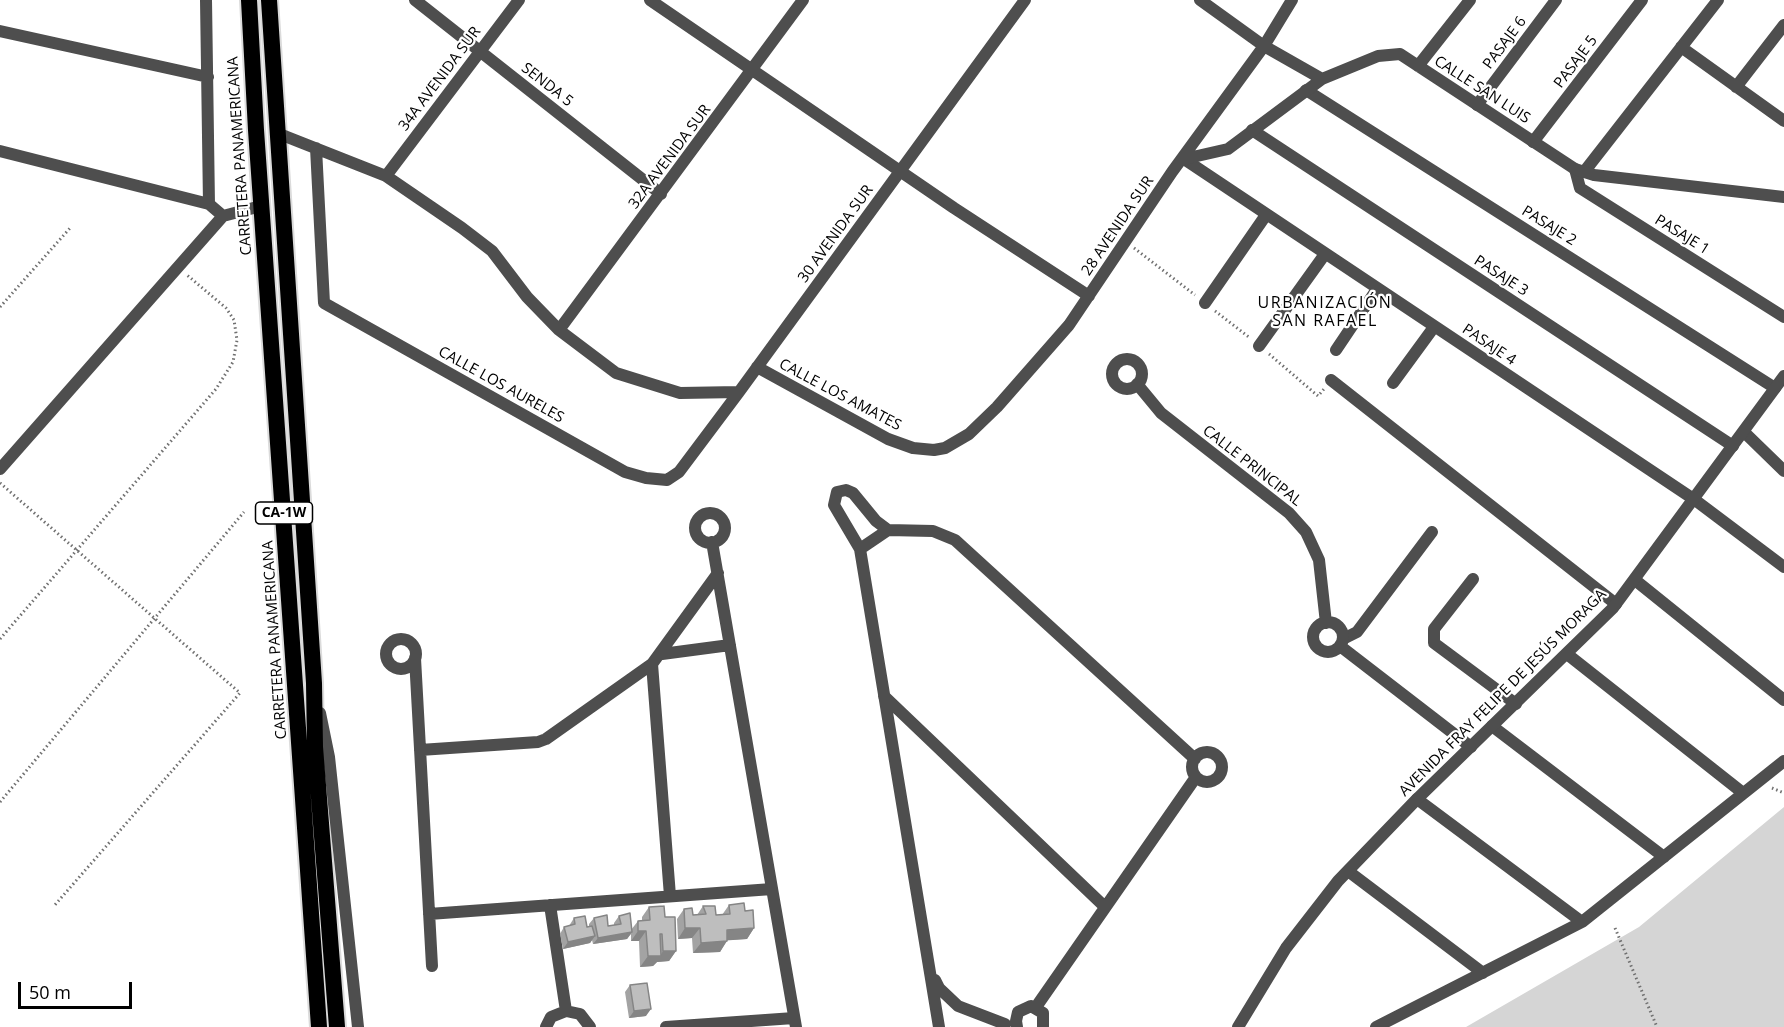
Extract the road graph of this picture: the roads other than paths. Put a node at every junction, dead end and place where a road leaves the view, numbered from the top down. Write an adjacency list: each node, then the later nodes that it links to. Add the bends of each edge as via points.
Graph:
1 (206, 0): 22 (street)
2 (249, 0): 40 (highway, CARRETERA PANAMERICANA / CA-1W)
3 (269, 0): 29 (highway, CA-1W)
4 (415, 0): 19 (street, SENDA 5)
5 (519, 0): 19 (street, 34A AVENIDA SUR)
6 (650, 0): 21 (street)
7 (803, 0): 21 (street, 32A AVENIDA SUR)
8 (1025, 0): 34 (street, 30 AVENIDA SUR)
9 (1200, 0): 17 (street)
10 (1292, 0): 17 (street, 28 AVENIDA SUR)
11 (1470, 0): 20 (street)
12 (1556, 0): 26 (street, PASAJE 6)
13 (1642, 0): 30 (street, PASAJE 5)
14 (1718, 0): 18 (street)
15 (1784, 25): 24 (street)
16 (0, 31): 22 (street)
17 (1264, 46): 23 (street); 33 (street, 28 AVENIDA SUR)
18 (1681, 47): 24 (street); 35 (street)
19 (480, 52): 36 (street, 34A AVENIDA SUR); 37 (street, SENDA 5)
20 (1418, 66): 23 (street, CALLE SAN LUIS, via 1400,54 1378,56); 26 (street, CALLE SAN LUIS)
21 (753, 70): 34 (street); 37 (street, 32A AVENIDA SUR)
22 (208, 77): 39 (street)
23 (1322, 79): 25 (street, CALLE SAN LUIS)
24 (1736, 87): 27 (street)
25 (1306, 90): 28 (street, CALLE SAN LUIS); 57 (street, PASAJE 2)
26 (1477, 105): 30 (street, CALLE SAN LUIS)
27 (1784, 121)
28 (1252, 130): 33 (street, CALLE SAN LUIS, via 1228,149); 60 (street, PASAJE 3)
29 (277, 134): 31 (street); 82 (highway, CA-1W)
30 (1533, 142): 35 (street, CALLE SAN LUIS)
31 (316, 148): 36 (street); 64 (street, CALLE LOS AURELES, via 324,303 625,472)
32 (0, 151): 39 (street)
33 (1184, 159): 41 (street, PASAJE 4); 45 (street, 28 AVENIDA SUR, via 1172,171)
34 (900, 171): 45 (street); 52 (street, 30 AVENIDA SUR)
35 (1579, 171): 38 (street, CALLE SAN LUIS); 47 (street, PASAJE 1, via 1580,188)
36 (386, 176): 49 (street, via 492,251 526,297)
37 (661, 194): 49 (street, 32A AVENIDA SUR)
38 (1784, 198)
39 (209, 204): 42 (street)
40 (261, 206): 42 (street); 109 (highway, CARRETERA PANAMERICANA / CA-1W)
41 (1266, 215): 43 (street, PASAJE 4); 46 (street)
42 (223, 216): 62 (street)
43 (1325, 254): 44 (street, PASAJE 4); 50 (street)
44 (1377, 289): 48 (street, PASAJE 4); 51 (street)
45 (1089, 296): 61 (street, 28 AVENIDA SUR, via 1069,325 997,407 969,434)
46 (1205, 303)
47 (1784, 317)
48 (1434, 327): 55 (street); 65 (street, PASAJE 4)
49 (559, 330): 58 (street, via 591,356 630,379 689,395)
50 (1259, 346)
51 (1336, 350)
52 (757, 368): 58 (street, 30 AVENIDA SUR); 61 (street, CALLE LOS AMATES, via 888,439 913,448)
53 (1784, 376): 57 (street, AVENIDA FRAY FELIPE DE JESÚS MORAGA)
54 (1331, 380): 74 (street)
55 (1393, 383)
56 (1137, 384): 75 (street, CALLE PRINCIPAL, via 1161,413 1289,513 1306,532 1319,560)
57 (1775, 388): 59 (street, AVENIDA FRAY FELIPE DE JESÚS MORAGA)
58 (739, 392): 64 (street, 30 AVENIDA SUR, via 679,472)
59 (1744, 432): 60 (street, AVENIDA FRAY FELIPE DE JESÚS MORAGA); 63 (street)
60 (1733, 446): 65 (street, AVENIDA FRAY FELIPE DE JESÚS MORAGA)
61 (945, 448)
62 (0, 470)
63 (1784, 471)
64 (667, 480)
65 (1695, 500): 70 (street, PASAJE 4); 73 (street, AVENIDA FRAY FELIPE DE JESÚS MORAGA)
66 (888, 530): 69 (street); 69 (street, via 853,494 846,490 837,492 834,505); 89 (street, via 933,531 955,540)
67 (1432, 531): 76 (street, via 1357,632)
68 (712, 542): 71 (street)
69 (860, 549): 83 (street)
70 (1784, 567)
71 (718, 573): 77 (street); 78 (street)
72 (1473, 579): 85 (street, via 1434,629 1434,643)
73 (1635, 580): 74 (street, AVENIDA FRAY FELIPE DE JESÚS MORAGA); 84 (street)
74 (1616, 604): 79 (street, AVENIDA FRAY FELIPE DE JESÚS MORAGA)
75 (1326, 623): 76 (street, via 1338,626); 76 (street, via 1314,633 1317,647 1331,652)
76 (1342, 642): 87 (street)
77 (730, 645): 78 (street); 96 (street)
78 (662, 654): 81 (street)
79 (1567, 654): 85 (street, AVENIDA FRAY FELIPE DE JESÚS MORAGA); 92 (street)
80 (416, 658): 88 (street)
81 (652, 664): 88 (street, via 538,742); 97 (street)
82 (314, 683): 110 (highway, CA-1W, via 315,747); 111 (street, via 329,757)
83 (884, 696): 99 (street); 103 (street)
84 (1784, 700)
85 (1516, 704): 86 (street, AVENIDA FRAY FELIPE DE JESÚS MORAGA)
86 (1492, 726): 87 (street, AVENIDA FRAY FELIPE DE JESÚS MORAGA); 94 (street)
87 (1471, 747): 93 (street, AVENIDA FRAY FELIPE DE JESÚS MORAGA)
88 (420, 750): 100 (street)
89 (1195, 759): 91 (street, via 1192,768); 91 (street, via 1208,752 1222,764 1221,773 1214,780)
90 (1784, 760): 92 (street)
91 (1196, 777): 99 (street)
92 (1743, 793): 94 (street)
93 (1417, 799): 95 (street, AVENIDA FRAY FELIPE DE JESÚS MORAGA); 101 (street)
94 (1664, 857): 101 (street)
95 (1348, 871): 104 (street); 118 (street, AVENIDA FRAY FELIPE DE JESÚS MORAGA, via 1298,930)
96 (772, 889): 97 (street); 107 (street)
97 (670, 896): 98 (street)
98 (550, 905): 100 (street); 106 (street)
99 (1105, 907): 105 (street)
100 (429, 914): 102 (street)
101 (1582, 922): 104 (street)
102 (432, 966)
103 (930, 970): 108 (street, via 939,988 958,1006); 115 (street)
104 (1483, 973): 119 (street)
105 (1036, 1007): 108 (street, via 1022,1008); 117 (street, via 1045,1017)
106 (566, 1011): 112 (street, via 551,1017); 113 (street, via 580,1014)
107 (795, 1022): 114 (street)
108 (1013, 1024): 116 (street)
109 (319, 1027)
110 (337, 1027)
111 (358, 1027)
112 (546, 1027)
113 (590, 1027)
114 (666, 1027)
115 (939, 1027)
116 (988, 1027)
117 (1044, 1027)
118 (1238, 1027)
119 (1376, 1027)

